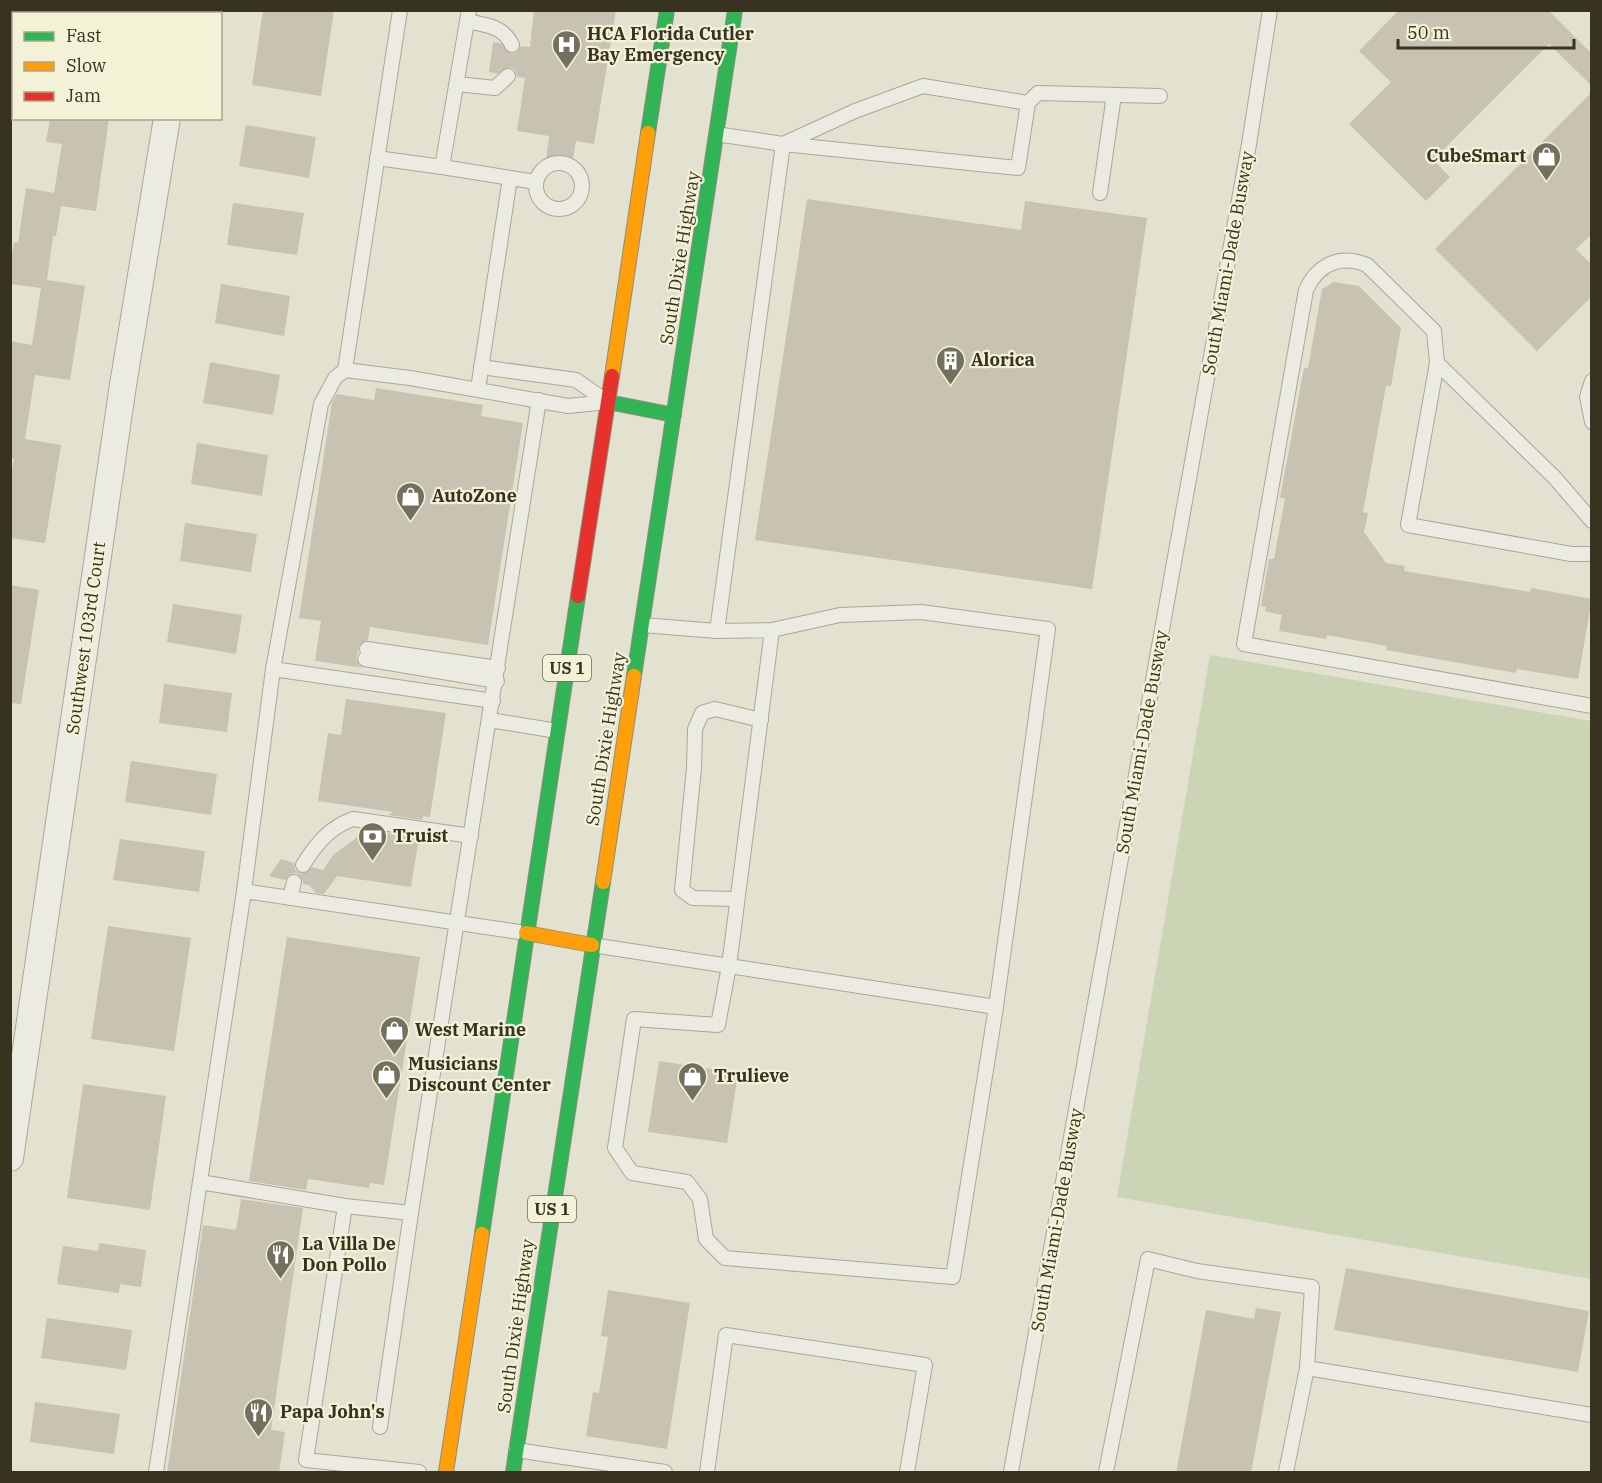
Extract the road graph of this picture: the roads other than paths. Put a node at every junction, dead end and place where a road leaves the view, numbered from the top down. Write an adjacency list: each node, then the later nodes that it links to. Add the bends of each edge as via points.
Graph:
1 (400, 10): 15 (lane)
2 (667, 10): 26 (highway, US 1)
3 (735, 10): 13 (highway, South Dixie Highway / US 1)
4 (1270, 10): 69 (lane, South Miami-Dade Busway)
5 (468, 16): 6 (lane, via 499,28); 8 (lane)
6 (512, 45)
7 (508, 75): 8 (lane, via 495,88)
8 (457, 84): 16 (lane)
9 (1114, 95): 10 (lane); 11 (lane, via 1038,93); 19 (lane)
10 (1160, 96)
11 (1028, 103): 14 (lane, via 923,86); 14 (lane, via 1018,168)
12 (167, 120): 53 (street, Southwest 103rd Court)
13 (716, 134): 14 (lane); 27 (highway, South Dixie Highway / US 1)
14 (783, 144): 33 (lane)
15 (377, 158): 16 (lane); 22 (lane)
16 (442, 167): 17 (lane)
17 (510, 178): 18 (lane); 21 (lane)
18 (536, 182)
19 (1100, 193)
20 (1437, 363): 29 (lane, via 1555,478); 30 (lane, via 1408,525 1571,554); 38 (lane, via 1434,331 1367,265 1338,260 1312,277 1305,290 1244,644)
21 (481, 367): 24 (lane); 26 (lane, via 576,380)
22 (345, 369): 24 (lane); 35 (lane, via 335,378 321,404)
23 (1592, 381): 28 (lane, via 1587,397)
24 (478, 389): 25 (lane)
25 (539, 400): 26 (lane, via 567,406); 36 (lane)
26 (608, 402): 27 (highway); 41 (highway, US 1)
27 (674, 415): 31 (highway, South Dixie Highway / US 1)
28 (1592, 422)
29 (1592, 521)
30 (1592, 554)
31 (641, 625): 33 (lane); 50 (highway, South Dixie Highway / US 1)
32 (772, 630): 33 (lane); 40 (lane); 52 (lane, via 840,615 921,612 1048,629)
33 (717, 631)
34 (366, 654): 36 (lane)
35 (273, 669): 37 (lane); 45 (lane)
36 (497, 674): 37 (lane)
37 (493, 701): 39 (lane)
38 (1592, 706)
39 (490, 720): 41 (lane); 42 (lane)
40 (761, 720): 47 (lane); 47 (lane, via 715,709 702,713 695,729 682,890 693,898)
41 (557, 731): 49 (highway, US 1)
42 (471, 836): 43 (lane, via 354,819 337,825); 48 (lane)
43 (303, 865)
44 (294, 882): 46 (lane)
45 (244, 891): 46 (lane); 54 (lane)
46 (290, 898): 48 (lane)
47 (737, 900): 51 (lane)
48 (457, 923): 49 (lane); 56 (lane)
49 (526, 933): 50 (highway); 65 (highway, US 1)
50 (592, 945): 51 (lane); 60 (highway, South Dixie Highway / US 1)
51 (729, 966): 52 (lane); 52 (lane, via 718,1025 634,1018 615,1148 632,1173 687,1182 700,1199 706,1239 725,1258 953,1277)
52 (996, 1007)
53 (10, 1158)
54 (200, 1182): 55 (lane); 63 (lane)
55 (345, 1206): 56 (lane); 61 (lane)
56 (411, 1213): 59 (lane)
57 (1307, 1368): 58 (lane); 70 (lane, via 1312,1287 1197,1271 1148,1259); 71 (lane)
58 (1592, 1416)
59 (380, 1427)
60 (516, 1450): 62 (lane); 66 (highway, South Dixie Highway / US 1)
61 (304, 1466): 64 (lane)
62 (664, 1472)
63 (156, 1473)
64 (419, 1473)
65 (446, 1473)
66 (513, 1473)
67 (707, 1473): 68 (lane, via 726,1335 925,1365)
68 (907, 1473)
69 (1011, 1473)
70 (1106, 1473)
71 (1286, 1473)

